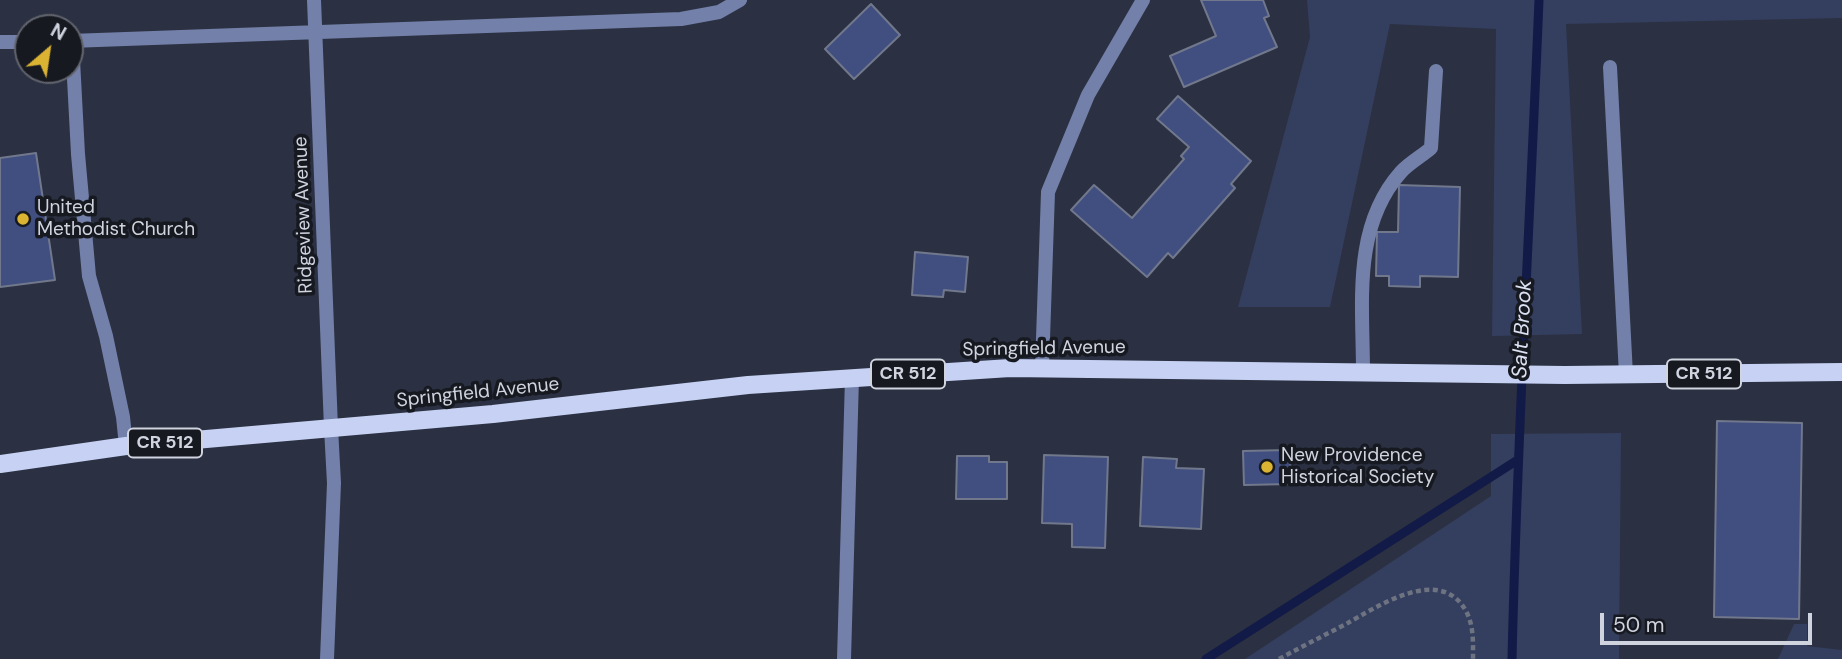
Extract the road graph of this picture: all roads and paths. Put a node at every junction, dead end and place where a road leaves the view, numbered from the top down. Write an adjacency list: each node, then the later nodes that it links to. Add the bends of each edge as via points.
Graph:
1 (314, 0): 4 (street, Ridgeview Avenue)
2 (740, 0): 4 (street, via 719,12 681,19)
3 (1143, 0): 9 (street, via 1088,95 1048,192)
4 (317, 32): 5 (street); 14 (street, Ridgeview Avenue)
5 (84, 41)
6 (1610, 67): 12 (street)
7 (1436, 71): 10 (street, via 1431,148 1390,187 1364,252)
8 (74, 84): 15 (street, via 89,276 115,376)
9 (1042, 368): 10 (main road, Springfield Avenue / CR 512); 13 (main road, Springfield Avenue / CR 512)
10 (1363, 372): 12 (main road, Springfield Avenue / CR 512)
11 (1842, 372): 12 (main road, Springfield Avenue / CR 512)
12 (1626, 375)
13 (852, 378): 14 (main road, Springfield Avenue / CR 512); 18 (street)
14 (331, 428): 15 (main road, Springfield Avenue / CR 512); 17 (street, Ridgeview Avenue, via 334,483)
15 (126, 446): 16 (main road, Springfield Avenue / CR 512)
16 (0, 464)
17 (327, 659)
18 (844, 659)
19 (1279, 659): 20 (path, via 1390,601 1424,590 1439,590 1465,608 1472,629)
20 (1473, 659)

